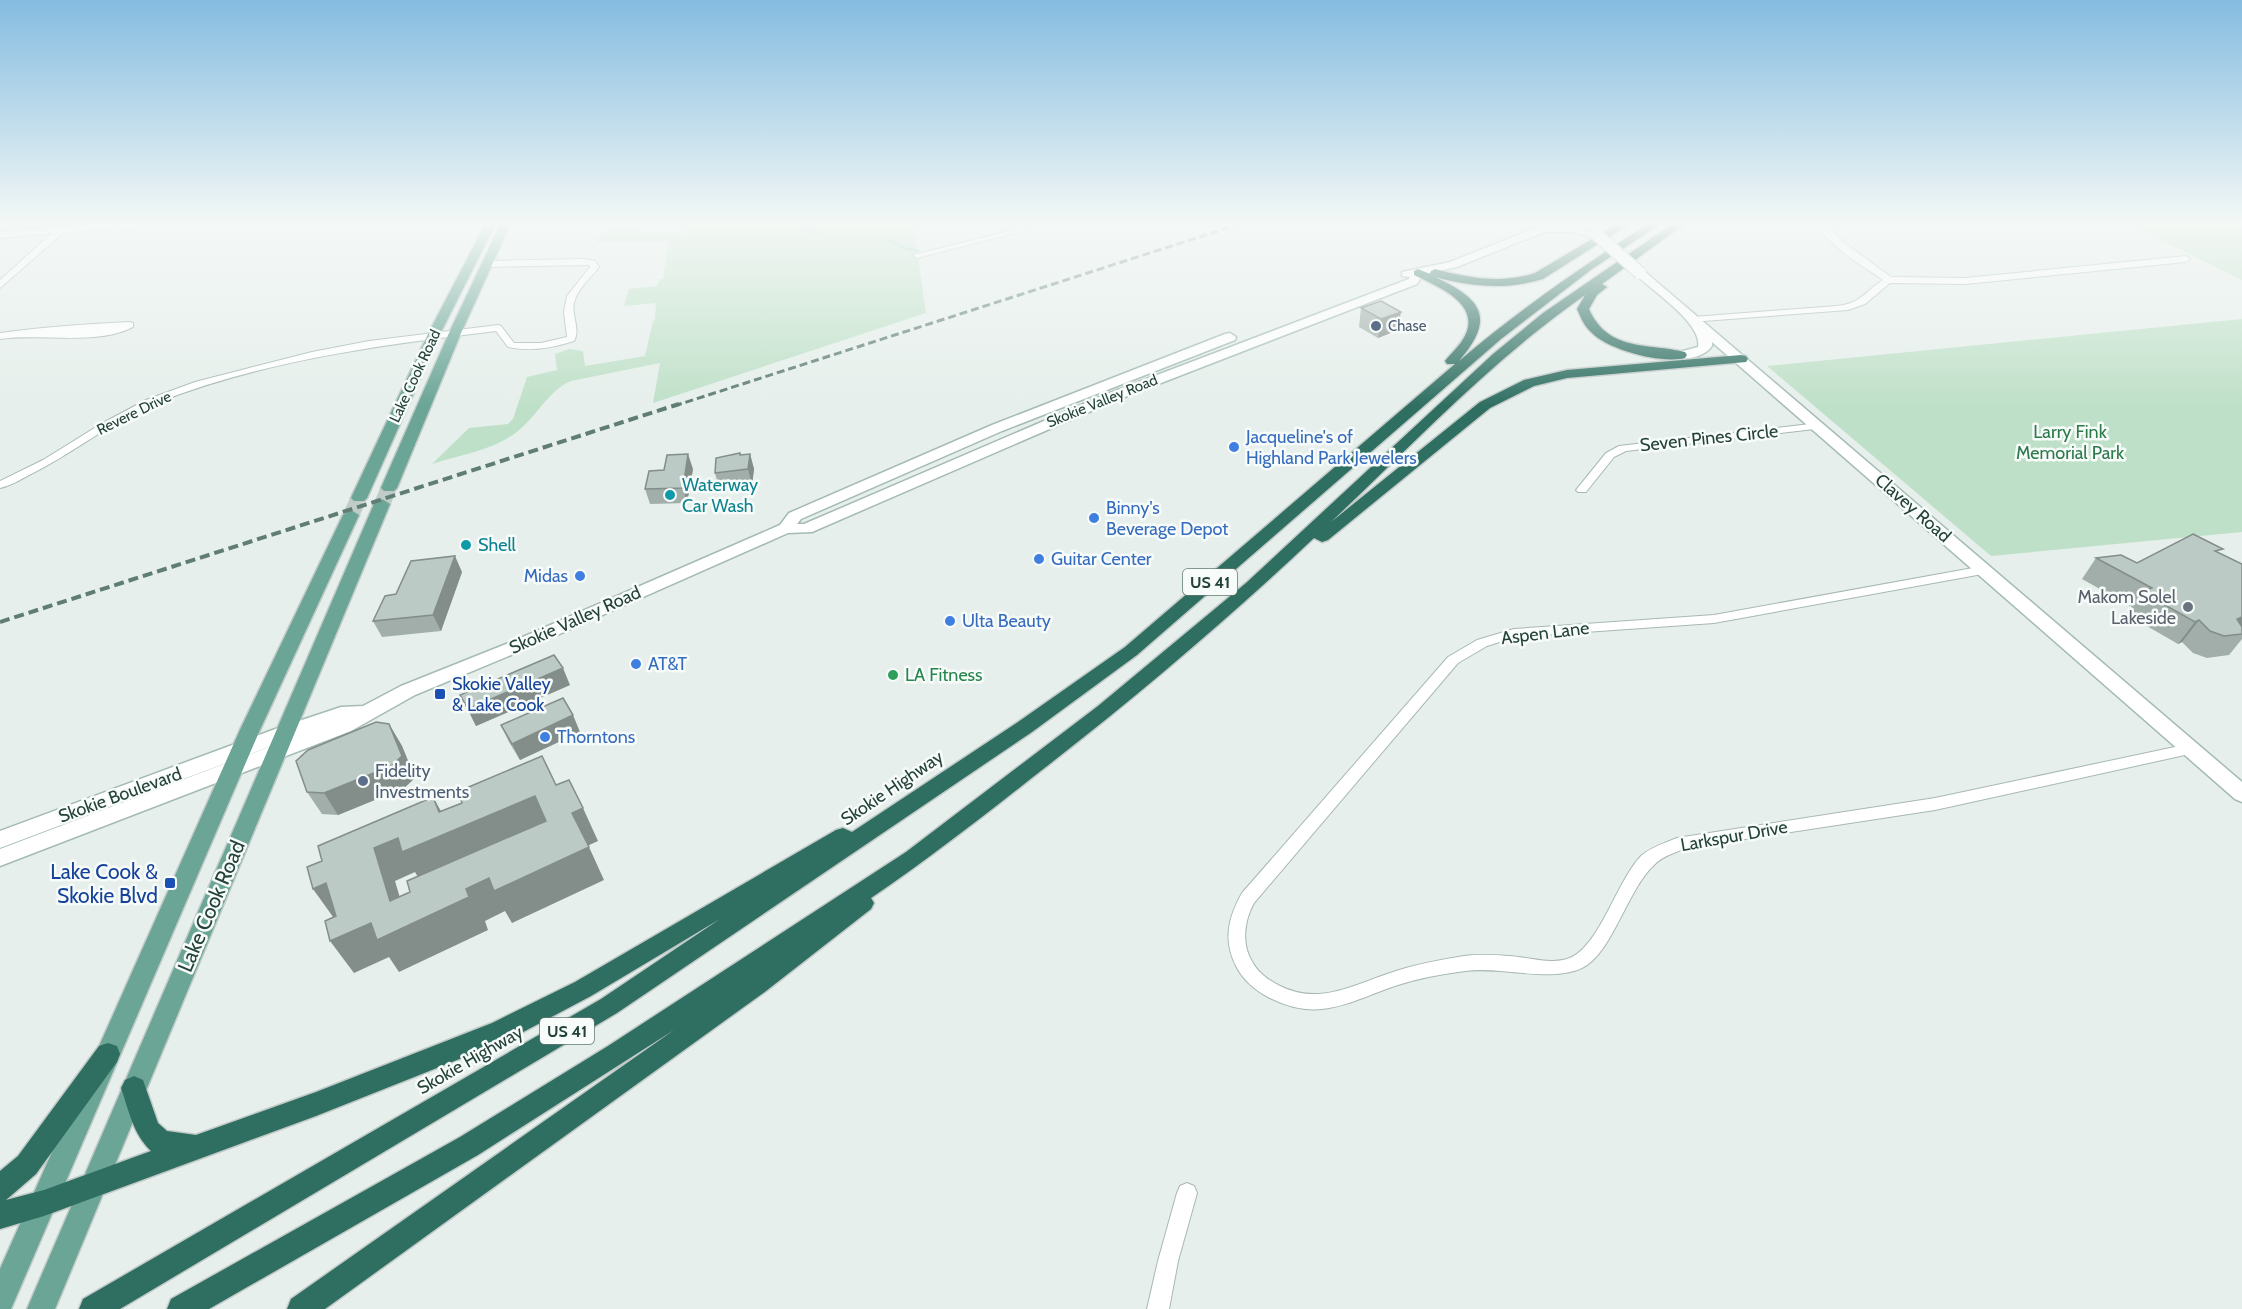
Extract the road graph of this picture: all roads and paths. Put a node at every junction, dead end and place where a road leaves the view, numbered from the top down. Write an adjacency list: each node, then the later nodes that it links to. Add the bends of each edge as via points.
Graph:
1 (460, 284): 14 (main road, Lake Cook Road)
2 (478, 284): 13 (main road, Lake Cook Road)
3 (580, 284): 13 (street, Revere Drive, via 572,293 566,312 571,339 521,347 511,345 498,328)
4 (1371, 284): 19 (main road, Skokie Valley Road)
5 (1405, 284): 20 (main road, Skokie Valley Road)
6 (1445, 284): 23 (highway, via 1464,297 1474,310 1476,325 1468,344)
7 (1567, 284): 23 (highway, Skokie Highway / US 41, via 1529,310)
8 (1590, 284): 29 (highway, US 41, via 1498,357)
9 (1605, 284): 17 (highway, via 1592,293 1583,309 1592,327 1616,342 1652,352)
10 (1653, 284): 12 (main road, Clavey Road, bridge)
11 (1880, 284): 12 (street, via 1870,297 1854,306)
12 (1694, 320): 17 (main road, via 1706,346); 18 (main road, Clavey Road)
13 (457, 329): 14 (street, Revere Drive); 31 (main road, Lake Cook Road)
14 (436, 331): 25 (street, Revere Drive, via 312,355 199,384 150,402); 33 (main road, Lake Cook Road)
15 (18, 333): 15 (street, via 113,331 130,325 59,328); 16 (street)
16 (0, 336)
17 (1684, 355): 18 (highway)
18 (1735, 355): 21 (main road, Clavey Road); 29 (highway, via 1567,374 1512,390 1485,405 1318,540)
19 (1074, 398): 20 (main road); 22 (main road, Skokie Valley Road)
20 (1087, 407): 24 (main road, Skokie Valley Road)
21 (1819, 426): 26 (street, Seven Pines Circle, via 1623,448 1611,455); 28 (main road, Clavey Road)
22 (997, 428): 24 (main road); 27 (main road, Skokie Valley Road, via 795,516)
23 (1388, 428): 30 (highway, Skokie Highway / US 41, via 1131,651)
24 (1011, 438): 27 (main road, Skokie Valley Road, via 806,529)
25 (0, 485)
26 (1582, 490)
27 (786, 528): 31 (main road, Skokie Valley Road, via 364,712 344,726)
28 (1984, 570): 32 (main road, Clavey Road); 38 (street, Aspen Lane, via 1714,619 1514,633 1467,650 1421,695 1239,913 1236,945 1246,969 1259,982 1297,1002)
29 (1252, 587): 37 (highway, US 41, via 1105,711)
30 (1025, 727): 41 (highway, via 583,989 501,1031); 49 (highway, Skokie Highway / US 41, via 609,1006)
31 (280, 743): 33 (main road, Skokie Valley Road); 40 (main road, Lake Cook Road)
32 (2189, 749): 34 (main road, Clavey Road); 38 (street, Larkspur Drive, via 1935,804 1683,842 1647,861 1631,880 1591,951 1578,962 1558,967 1459,964 1393,980)
33 (237, 759): 35 (main road, Skokie Boulevard); 36 (main road, Skokie Boulevard); 39 (main road, Lake Cook Road)
34 (2242, 794)
35 (0, 840)
36 (0, 858)
37 (914, 858): 50 (highway, US 41, via 617,1054 469,1146); 51 (highway, via 846,918 758,984)
38 (1336, 1002)
39 (108, 1054): 43 (highway, via 27,1165); 45 (main road, Lake Cook Road)
40 (134, 1088): 41 (highway, via 148,1131 161,1143); 42 (main road, Lake Cook Road)
41 (196, 1147): 42 (highway)
42 (94, 1184): 45 (highway); 48 (main road, Lake Cook Road)
43 (0, 1189)
44 (1187, 1193): 52 (street)
45 (44, 1203): 46 (highway); 47 (main road, Lake Cook Road)
46 (0, 1215)
47 (3, 1297)
48 (40, 1309)
49 (93, 1309)
50 (181, 1309)
51 (301, 1309)
52 (1158, 1309)

